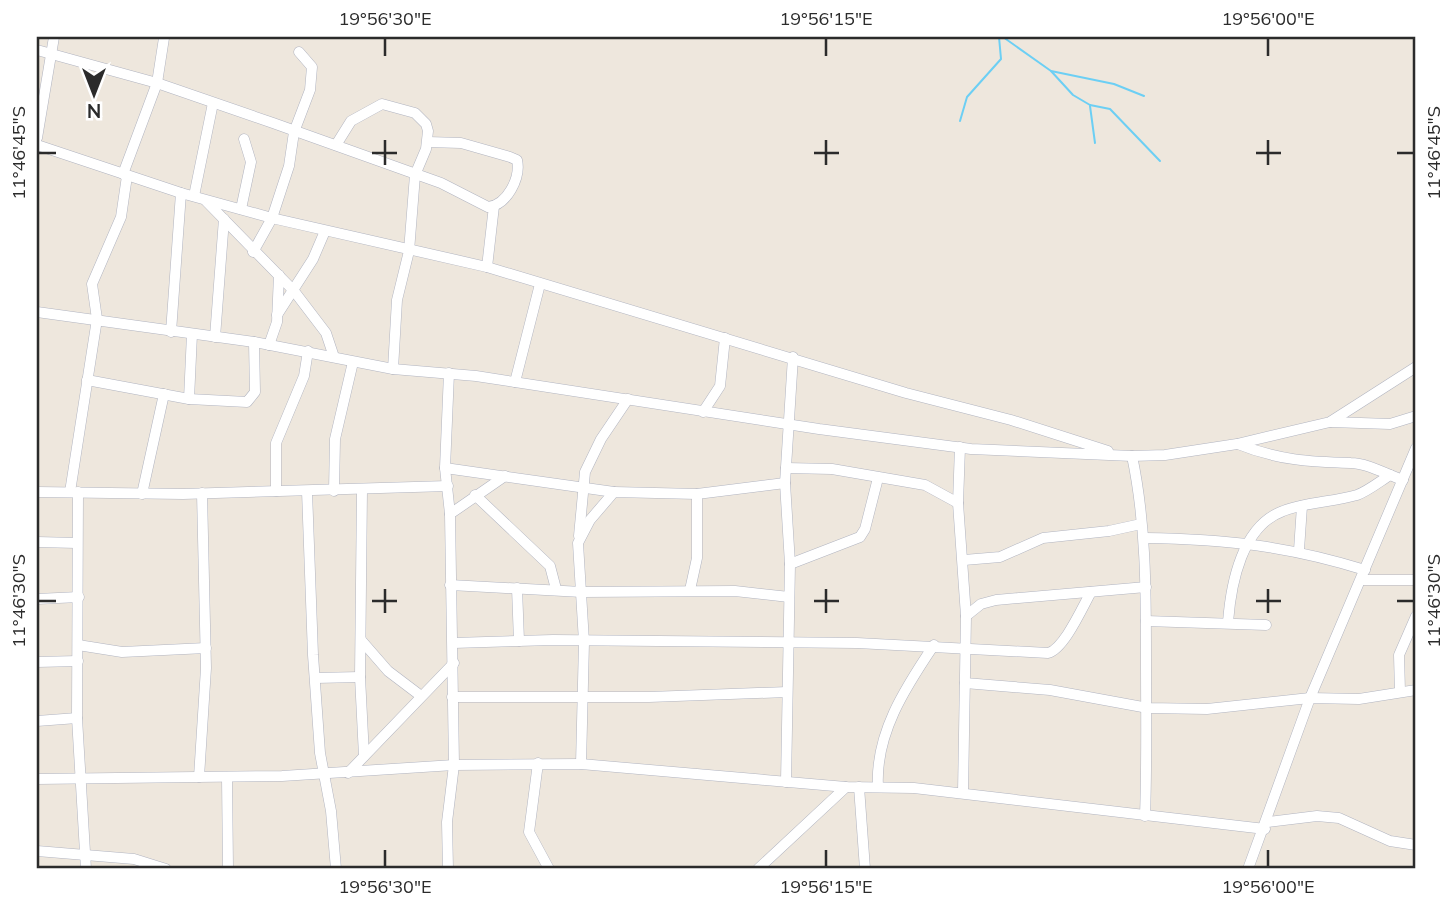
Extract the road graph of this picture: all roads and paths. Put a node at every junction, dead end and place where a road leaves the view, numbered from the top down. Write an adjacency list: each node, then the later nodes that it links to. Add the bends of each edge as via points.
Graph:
1 (54, 37): 5 (street)
2 (164, 38): 6 (street)
3 (37, 50): 5 (street)
4 (299, 52): 8 (street, via 312,67)
5 (49, 55): 6 (street); 9 (street)
6 (157, 83): 7 (street); 14 (street)
7 (213, 103): 8 (street); 17 (street)
8 (294, 132): 13 (street); 20 (street, via 289,166)
9 (37, 138)
10 (244, 139): 19 (street, via 251,162)
11 (428, 142): 13 (street, via 426,124 415,113 382,104 351,121); 15 (street); 18 (street, via 461,143 517,160 517,178)
12 (37, 145): 14 (street)
13 (336, 145): 15 (street)
14 (125, 175): 16 (street); 31 (street, via 121,217 92,284)
15 (415, 175): 18 (street); 23 (street)
16 (181, 193): 17 (street); 32 (street)
17 (199, 197): 19 (street); 21 (street)
18 (494, 206): 25 (street)
19 (241, 209): 20 (street)
20 (272, 218): 22 (street); 24 (street)
21 (224, 219): 24 (street); 34 (street)
22 (326, 231): 23 (street); 28 (street)
23 (409, 251): 25 (street); 43 (street, via 395,311)
24 (253, 252): 26 (street)
25 (487, 267): 27 (street)
26 (279, 275): 28 (street); 30 (street)
27 (540, 284): 35 (street); 46 (street)
28 (294, 291): 30 (street); 39 (street, via 326,333)
29 (37, 312): 31 (street)
30 (277, 315): 37 (street)
31 (97, 319): 32 (street); 45 (street)
32 (171, 332): 33 (street)
33 (192, 334): 34 (street); 48 (street)
34 (215, 337): 36 (street)
35 (725, 338): 40 (street); 50 (street, via 720,386)
36 (254, 342): 37 (street); 48 (street, via 252,400 231,404)
37 (269, 345): 38 (street)
38 (308, 351): 39 (street); 71 (street, via 304,376 276,443)
39 (334, 357): 41 (street)
40 (793, 357): 53 (street); 57 (street)
41 (353, 362): 43 (street); 73 (street, via 335,439)
42 (1416, 367): 52 (street)
43 (393, 369): 44 (street)
44 (449, 373): 46 (street); 60 (street)
45 (87, 380): 47 (street); 75 (street)
46 (515, 382): 49 (street)
47 (164, 394): 48 (street); 78 (street)
48 (189, 399)
49 (628, 399): 50 (street); 69 (street, via 601,439)
50 (703, 412): 53 (street)
51 (1416, 416): 52 (street, via 1390,424)
52 (1330, 422): 54 (street)
53 (790, 425): 55 (street); 61 (street)
54 (1237, 444): 59 (street); 63 (street, via 1267,456 1332,465 1352,462)
55 (960, 447): 57 (street); 81 (street)
56 (1416, 448): 66 (street)
57 (1118, 454): 58 (street)
58 (1132, 456): 59 (street); 62 (street)
59 (1149, 456): 62 (street)
60 (445, 468): 64 (street); 68 (street)
61 (786, 468): 65 (street, via 832,469); 67 (street)
62 (1137, 473): 84 (street)
63 (1390, 475): 66 (street); 82 (street, via 1359,494)
64 (506, 476): 69 (street); 80 (street)
65 (878, 478): 81 (street, via 925,485); 92 (street, via 860,537)
66 (1403, 480): 93 (street)
67 (785, 482): 79 (street); 92 (street)
68 (448, 486): 70 (street); 83 (street)
69 (582, 487): 76 (street); 89 (street)
70 (362, 490): 73 (street); 110 (street)
71 (276, 491): 72 (street); 77 (street)
72 (307, 491): 73 (street); 123 (street)
73 (334, 491)
74 (37, 492): 75 (street)
75 (74, 492): 78 (street); 87 (street)
76 (614, 492): 79 (street); 89 (street, via 590,520)
77 (202, 493): 78 (street); 117 (street)
78 (142, 494)
79 (697, 494): 99 (street, via 697,558)
80 (475, 495): 83 (street); 98 (street, via 550,566)
81 (958, 503): 91 (street)
82 (1302, 506): 88 (street, via 1272,517); 90 (street)
83 (450, 514): 95 (street)
84 (1140, 524): 85 (street); 91 (street, via 1042,538 1000,557)
85 (1144, 538): 88 (street); 96 (street)
86 (37, 542): 87 (street)
87 (77, 542): 102 (street)
88 (1247, 542): 90 (street); 108 (street)
89 (579, 543): 100 (street)
90 (1299, 550): 93 (street)
91 (964, 560): 105 (street)
92 (790, 564): 103 (street)
93 (1363, 575): 94 (street); 131 (street)
94 (1416, 580)
95 (450, 585): 97 (street); 113 (street)
96 (1146, 587): 101 (street); 107 (street)
97 (517, 588): 98 (street); 111 (street)
98 (556, 589): 100 (street)
99 (690, 590): 100 (street); 103 (street)
100 (582, 592): 112 (street)
101 (1091, 592): 105 (street, via 996,600); 118 (street, via 1054,651)
102 (79, 597): 104 (street); 115 (street)
103 (789, 597): 114 (street)
104 (37, 599)
105 (966, 616): 118 (street)
106 (1416, 616): 127 (street, via 1398,655)
107 (1146, 621): 108 (street); 132 (street)
108 (1228, 622): 109 (street)
109 (1266, 625)
110 (361, 640): 122 (street); 129 (street, via 388,671)
111 (519, 641): 112 (street); 113 (street)
112 (584, 642): 114 (street); 128 (street)
113 (453, 643): 121 (street)
114 (789, 643): 116 (street); 126 (street)
115 (78, 645): 117 (street, via 122,652); 119 (street)
116 (934, 645): 118 (street); 148 (street, via 880,745)
117 (206, 648): 141 (street)
118 (964, 648): 124 (street)
119 (78, 661): 120 (street); 133 (street)
120 (37, 662)
121 (454, 663): 129 (street); 130 (street)
122 (360, 677): 123 (street); 135 (street)
123 (315, 678): 139 (street)
124 (965, 683): 132 (street, via 1050,690); 149 (street)
125 (1416, 690): 127 (street)
126 (787, 692): 128 (street); 145 (street)
127 (1400, 692): 131 (street, via 1359,699)
128 (582, 695): 130 (street); 137 (street)
129 (422, 696): 135 (street)
130 (452, 697): 138 (street)
131 (1310, 698): 132 (street, via 1227,708); 151 (street)
132 (1148, 708): 150 (street)
133 (77, 718): 134 (street); 144 (street)
134 (37, 721)
135 (364, 756): 140 (street)
136 (538, 763): 137 (street); 138 (street); 160 (street, via 529,832)
137 (582, 764): 145 (street)
138 (454, 765): 140 (street); 159 (street, via 447,822)
139 (323, 773): 140 (street); 142 (street); 158 (street)
140 (348, 773)
141 (199, 777): 142 (street); 144 (street)
142 (228, 777): 157 (street)
143 (37, 779): 144 (street)
144 (82, 779): 154 (street)
145 (786, 782): 146 (street)
146 (846, 787): 147 (street); 161 (street)
147 (859, 787): 148 (street); 162 (street)
148 (878, 787): 149 (street)
149 (963, 793): 150 (street)
150 (1145, 816): 151 (street)
151 (1266, 825): 152 (street, via 1317,816 1339,818 1390,841); 163 (street)
152 (1416, 845)
153 (37, 850): 154 (street)
154 (87, 852): 155 (street); 156 (street)
155 (86, 869)
156 (166, 869)
157 (228, 869)
158 (336, 869)
159 (448, 869)
160 (549, 869)
161 (758, 869)
162 (865, 869)
163 (1248, 869)

